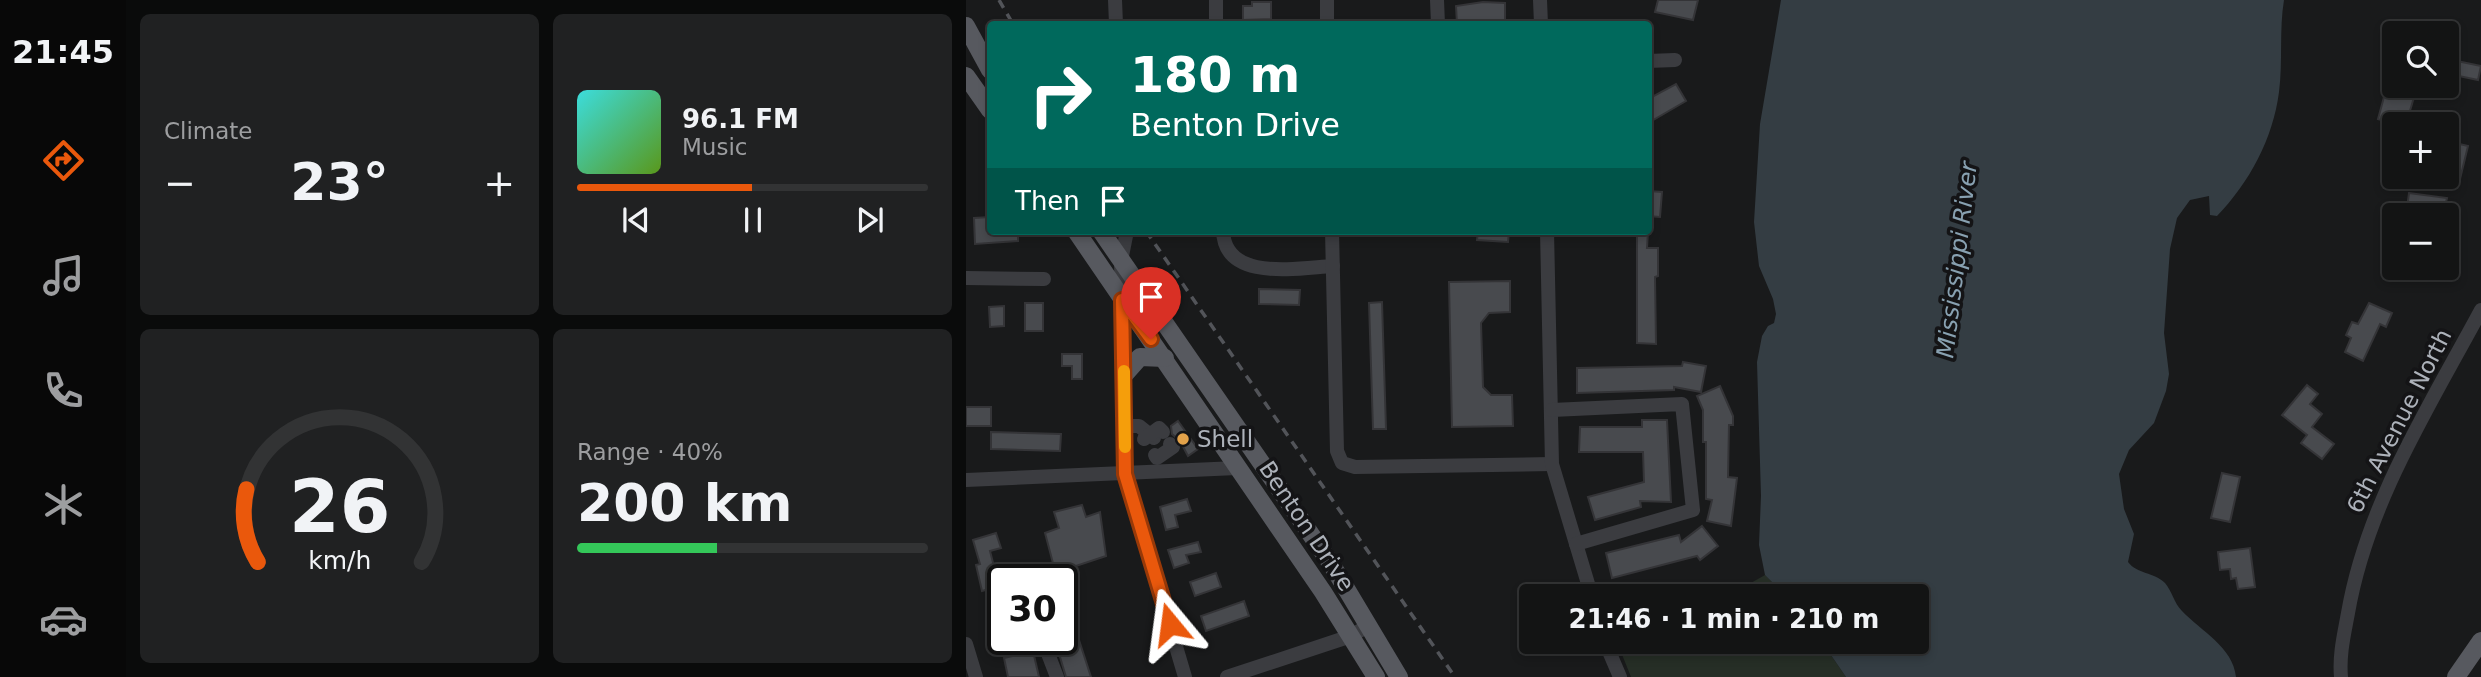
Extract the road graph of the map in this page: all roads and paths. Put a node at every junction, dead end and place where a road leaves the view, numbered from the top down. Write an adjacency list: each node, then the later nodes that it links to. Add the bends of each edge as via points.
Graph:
1 (1115, 0): 6 (street)
2 (1216, 0): 7 (street)
3 (1327, 0): 8 (street)
4 (1437, 0): 9 (street)
5 (1541, 0): 10 (street)
6 (1116, 21)
7 (1216, 21)
8 (1327, 21)
9 (1438, 21)
10 (1541, 21)
11 (966, 26): 14 (main road)
12 (1675, 60): 13 (street)
13 (1652, 61)
14 (987, 65): 15 (street)
15 (966, 74): 16 (main road)
16 (987, 106)
17 (1079, 235): 28 (main road, Benton Drive)
18 (1104, 235): 24 (main road, Benton Drive)
19 (1114, 235): 24 (street)
20 (1126, 235): 24 (street)
21 (1224, 235): 25 (street, via 1228,253 1241,264)
22 (1332, 235): 25 (street)
23 (1547, 235): 32 (street)
24 (1121, 261): 28 (street); 41 (main road, Benton Drive)
25 (1333, 267): 34 (street, via 1337,451 1342,463 1355,467)
26 (966, 278): 27 (street)
27 (1044, 279)
28 (1122, 300): 30 (main road, Benton Drive); 31 (street)
29 (2481, 310): 54 (street, 6th Avenue North, via 2379,500 2355,571 2339,662)
30 (1165, 358): 31 (main road, via 1140,357); 35 (main road, Benton Drive)
31 (1124, 375): 33 (street)
32 (1552, 410): 34 (street); 39 (street, via 1682,404 1693,510)
33 (1125, 426): 36 (street, via 1139,426 1158,444); 37 (street)
34 (1552, 464): 39 (street)
35 (1237, 468): 36 (street); 42 (main road, Benton Drive)
36 (1170, 471): 37 (street)
37 (1125, 474): 38 (street); 49 (street)
38 (966, 480)
39 (1576, 544): 40 (street)
40 (1588, 584)
41 (1369, 625): 42 (street); 52 (main road, Benton Drive)
42 (1351, 636): 50 (street); 51 (main road, Benton Drive)
43 (2481, 641): 55 (main road)
44 (966, 643): 47 (street)
45 (1610, 654): 53 (street)
46 (1049, 655): 48 (street)
47 (976, 677)
48 (1057, 677)
49 (1185, 677)
50 (1227, 677)
51 (1376, 677)
52 (1399, 677)
53 (1620, 677)
54 (2341, 677)
55 (2456, 677)

